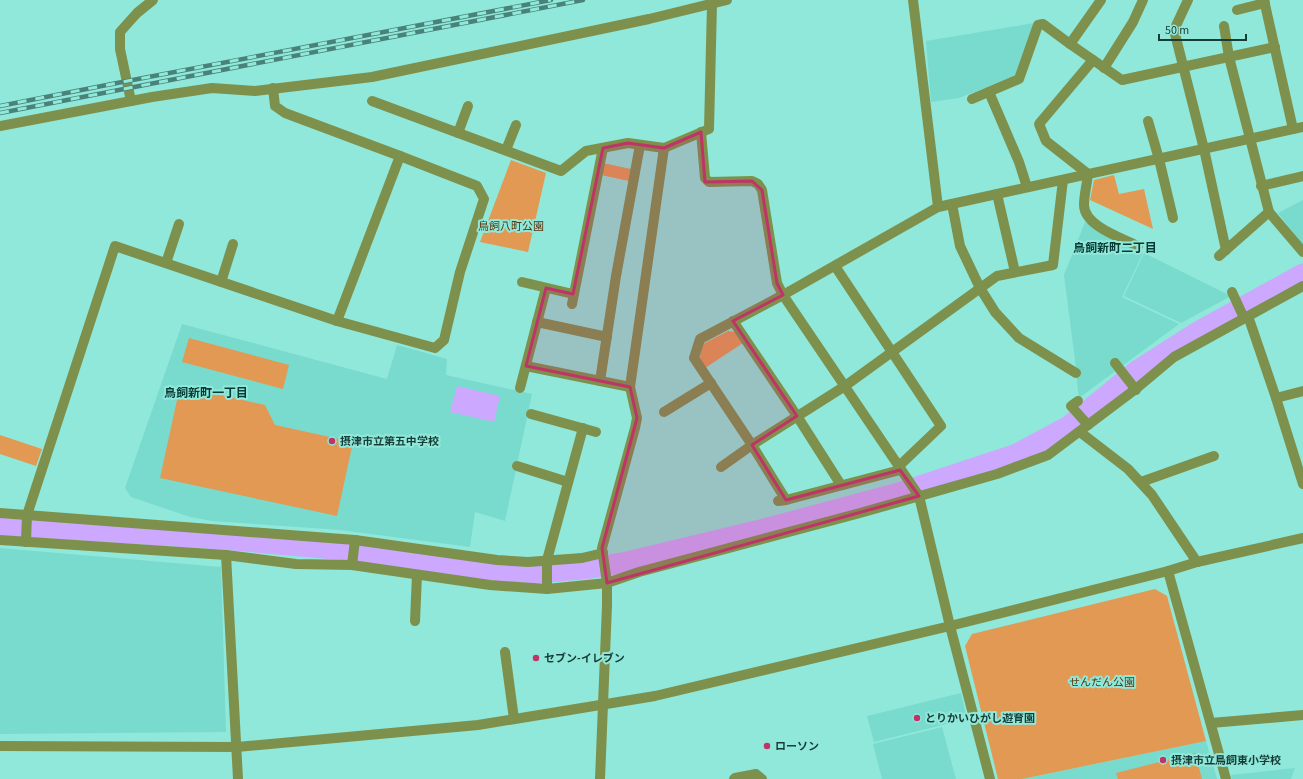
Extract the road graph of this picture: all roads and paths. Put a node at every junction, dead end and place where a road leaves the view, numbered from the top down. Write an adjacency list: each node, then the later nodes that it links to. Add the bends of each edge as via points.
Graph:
1 (153, 0): 20 (street, via 120,32 120,49)
2 (727, 0): 8 (street)
3 (913, 0): 44 (street)
4 (1101, 0): 11 (street)
5 (1143, 0): 16 (street, via 1133,22)
6 (1188, 0): 15 (street, via 1174,30)
7 (1264, 2): 9 (street); 12 (street)
8 (712, 4): 17 (street, via 372,77); 27 (street, via 710,128)
9 (1237, 10)
10 (1224, 26): 13 (street)
11 (1070, 44): 14 (street); 18 (street, via 1043,24 1038,25 1019,79)
12 (1275, 47): 13 (street); 26 (street)
13 (1228, 57): 15 (street); 29 (street)
14 (1093, 60): 16 (street); 37 (street, via 1039,124 1046,141)
15 (1183, 67): 16 (street, via 1122,80); 33 (street)
16 (1104, 68)
17 (273, 88): 20 (street, via 254,91 212,88); 35 (street, via 275,106 285,113)
18 (989, 92): 19 (street); 41 (street, via 1019,162)
19 (972, 99)
20 (131, 101): 25 (street)
21 (372, 101): 28 (street)
22 (468, 106): 28 (street)
23 (1148, 121): 36 (street)
24 (516, 125): 34 (street)
25 (0, 126)
26 (1298, 128): 29 (street)
27 (701, 132): 32 (street); 59 (street, via 705,178 709,182 752,181 762,190 777,283)
28 (458, 133): 34 (street)
29 (1249, 139): 33 (street); 40 (street)
30 (640, 145): 31 (street, via 628,143); 32 (street); 65 (street)
31 (603, 148): 34 (street, via 586,151 561,171); 57 (street, via 572,299)
32 (664, 148): 74 (street)
33 (1204, 149): 36 (street); 45 (street, via 1223,253)
34 (506, 150)
35 (400, 156): 62 (street); 62 (street, via 477,186 484,199 460,272 444,340 435,348)
36 (1159, 158): 37 (street); 46 (street)
37 (1088, 174): 39 (street); 49 (street, via 1084,206 1088,217 1100,227)
38 (1303, 176): 40 (street)
39 (1063, 180): 41 (street); 53 (street, via 1053,265)
40 (1261, 186): 45 (street)
41 (1026, 188): 42 (street)
42 (997, 194): 43 (street); 53 (street)
43 (952, 204): 44 (street); 58 (street, via 960,246)
44 (938, 207): 52 (street)
45 (1268, 212): 50 (street)
46 (1173, 218)
47 (178, 224): 51 (street)
48 (233, 244): 54 (street)
49 (1138, 246)
50 (1303, 252)
51 (166, 263): 54 (street); 97 (street, via 115,246)
52 (835, 266): 59 (street); 66 (street)
53 (1015, 272): 58 (street, via 997,276)
54 (221, 282): 62 (street)
55 (522, 282): 57 (street)
56 (1303, 286): 61 (street)
57 (546, 288): 64 (street)
58 (980, 288): 66 (street); 69 (street, via 995,312 1020,338)
59 (784, 295): 63 (street); 72 (street)
60 (1234, 296): 61 (street)
61 (1245, 315): 73 (street, via 1174,357); 77 (street)
62 (336, 321)
63 (733, 321): 71 (street, via 700,339 694,358); 81 (street)
64 (537, 322): 65 (street); 67 (street)
65 (607, 337): 70 (street)
66 (892, 352): 72 (street); 90 (street, via 941,426)
67 (526, 366): 70 (street); 75 (street)
68 (1118, 366): 73 (street)
69 (1076, 373)
70 (600, 381): 74 (street)
71 (711, 383): 79 (street); 86 (street)
72 (845, 386): 81 (street); 90 (street)
73 (1133, 386): 82 (street)
74 (630, 387): 103 (street, via 636,418 635,428 602,548)
75 (520, 388)
76 (1303, 391): 77 (street)
77 (1276, 398): 93 (street)
78 (1075, 403): 82 (street)
79 (664, 412)
80 (531, 414): 83 (street)
81 (797, 416): 86 (street); 94 (street)
82 (1086, 423): 85 (street)
83 (583, 428): 84 (street); 91 (street)
84 (596, 432)
85 (1080, 432): 92 (street); 95 (street, via 1048,455 997,474)
86 (752, 445): 89 (street); 94 (street, via 782,500)
87 (1214, 456): 92 (street)
88 (517, 466): 91 (street)
89 (721, 466)
90 (899, 468): 94 (street); 95 (street)
91 (568, 482): 104 (street)
92 (1141, 482): 105 (street)
93 (1303, 484)
94 (841, 485)
95 (919, 496): 109 (street, via 639,572); 112 (street)
96 (0, 513): 97 (street)
97 (27, 515): 100 (street); 101 (street)
98 (1303, 538): 105 (street)
99 (0, 540): 101 (street)
100 (355, 540): 104 (street, via 497,560); 106 (street)
101 (26, 542): 102 (street)
102 (226, 555): 106 (street, via 296,564); 119 (street)
103 (603, 555): 104 (street); 109 (street)
104 (547, 560): 110 (street)
105 (1197, 562): 107 (street)
106 (352, 565): 108 (street)
107 (1168, 571): 112 (street); 117 (street)
108 (418, 575): 110 (street, via 490,585); 111 (street)
109 (607, 584): 110 (street); 114 (street)
110 (547, 589)
111 (415, 621)
112 (950, 626): 114 (street, via 654,696); 124 (street)
113 (505, 652): 116 (street)
114 (604, 705): 116 (street); 121 (street)
115 (1303, 714): 117 (street)
116 (514, 719): 119 (street, via 470,726)
117 (1211, 723): 125 (street)
118 (0, 746): 119 (street)
119 (237, 748): 120 (street)
120 (238, 779)
121 (600, 779)
122 (734, 779): 123 (street, via 756,774)
123 (762, 779)
124 (990, 779)
125 (1226, 779)

